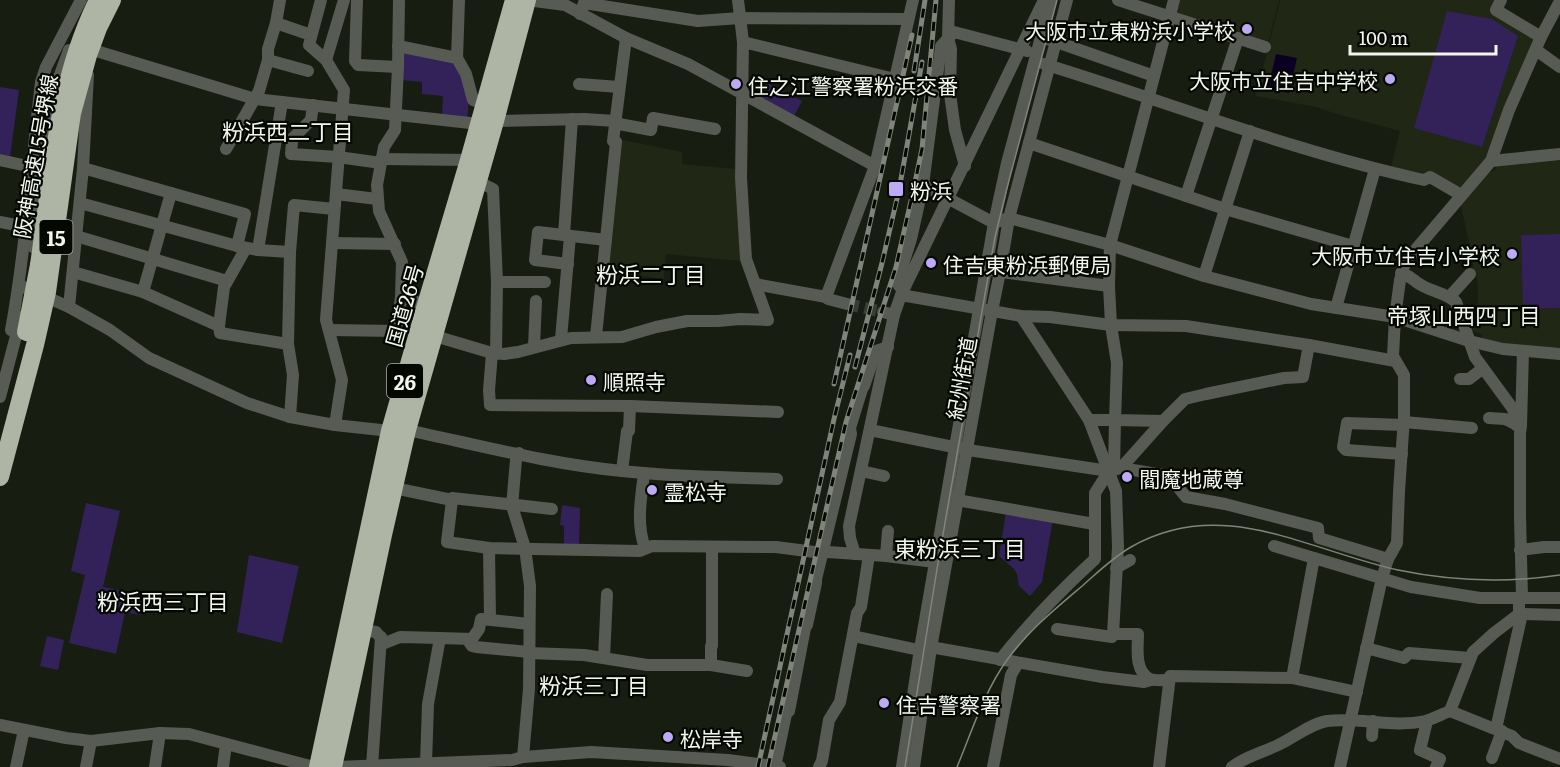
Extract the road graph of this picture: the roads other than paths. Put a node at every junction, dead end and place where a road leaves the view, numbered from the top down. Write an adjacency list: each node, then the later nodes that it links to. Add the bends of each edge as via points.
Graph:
1 (81, 0): 77 (street, via 41,82)
2 (91, 0): 119 (street, via 54,91)
3 (98, 0): 166 (highway, 阪神高速15号堺線 / 15, bridge, via 80,42 59,119 26,333)
4 (114, 0): 40 (street); 179 (highway, 阪神高速15号堺線 / 15, bridge, via 98,28 79,84 47,292)
5 (280, 0): 27 (street)
6 (321, 0): 28 (street)
7 (344, 0): 44 (street)
8 (357, 0): 46 (street, via 355,61 358,65)
9 (399, 0): 36 (street)
10 (459, 0): 42 (street)
11 (514, 0): 57 (highway, 国道26号 / 26)
12 (527, 0): 23 (street); 64 (highway, 国道26号 / 26)
13 (738, 0): 25 (street)
14 (913, 0): 26 (street)
15 (949, 0): 32 (street)
16 (1044, 0): 38 (street)
17 (1051, 0): 29 (street, 紀州街道)
18 (1067, 0): 35 (street, 紀州街道)
19 (1118, 0): 24 (street)
20 (1174, 0): 24 (street)
21 (1501, 0): 30 (street, via 1496,9)
22 (1560, 1): 30 (street)
23 (583, 6): 25 (street, via 698,21); 31 (street)
24 (1170, 17): 33 (street); 49 (street)
25 (740, 18): 26 (street); 34 (street)
26 (908, 19): 50 (street)
27 (276, 23): 28 (street); 43 (street)
28 (311, 35): 44 (street, via 309,45)
29 (1041, 37): 35 (street); 41 (street, 紀州街道)
30 (1541, 37): 39 (street)
31 (626, 38): 52 (street); 53 (street, via 688,64)
32 (948, 38): 38 (street, via 954,32); 76 (street, via 950,94); 82 (street, via 941,46)
33 (1238, 38): 37 (street); 61 (street)
34 (743, 42): 50 (street); 53 (street)
35 (1055, 42): 45 (street, 紀州街道); 49 (street)
36 (398, 46): 42 (street); 46 (street)
37 (1265, 47)
38 (1021, 50): 41 (street); 76 (street)
39 (1536, 50): 47 (street); 74 (street)
40 (91, 56): 55 (street); 78 (street); 124 (street, via 75,113)
41 (1036, 57): 45 (street); 94 (street, 紀州街道)
42 (457, 58): 57 (street, via 466,74 472,100)
43 (268, 60): 48 (street); 55 (street)
44 (326, 60): 59 (street, via 344,90)
45 (1051, 62): 54 (street); 67 (street, 紀州街道)
46 (398, 67): 60 (street)
47 (1560, 67)
48 (308, 71)
49 (1154, 76): 54 (street)
50 (895, 79): 75 (street)
51 (579, 84): 52 (street)
52 (618, 87): 63 (street)
53 (742, 95): 75 (street); 117 (street, via 741,178 746,259)
54 (1149, 97): 61 (street); 80 (street)
55 (255, 99): 56 (street); 68 (street)
56 (282, 102): 58 (street); 104 (street)
57 (485, 104): 64 (highway, 国道26号 / 26)
58 (313, 105): 59 (street); 70 (street, via 311,120 293,138 291,154)
59 (342, 108): 60 (street); 70 (street)
60 (396, 114): 64 (street); 73 (street, via 395,130 384,147)
61 (1212, 118): 66 (street); 85 (street)
62 (572, 119): 63 (street); 64 (street); 97 (street)
63 (614, 122): 65 (street, via 651,130 653,118); 99 (street, via 616,142)
64 (487, 123): 72 (highway, 国道26号 / 26); 81 (highway, 国道26号 / 26)
65 (715, 129)
66 (1250, 131): 79 (street); 91 (street)
67 (1029, 143): 80 (street); 92 (street, 紀州街道)
68 (226, 149)
69 (1560, 154): 74 (street)
70 (338, 157): 73 (street); 84 (street)
71 (0, 160): 77 (street)
72 (470, 160): 73 (street); 128 (highway, 国道26号 / 26)
73 (381, 161): 88 (street)
74 (1491, 161): 86 (street)
75 (875, 166): 117 (street, via 826,297)
76 (965, 166): 87 (street)
77 (32, 167): 96 (street)
78 (83, 168): 83 (street); 89 (street)
79 (1375, 169): 86 (street, via 1424,180 1430,177); 103 (street)
80 (1128, 177): 85 (street); 102 (street)
81 (477, 181): 115 (street, via 493,189); 139 (highway, 国道26号 / 26)
82 (924, 185): 87 (street); 121 (street, via 897,283)
83 (171, 193): 95 (street); 104 (street, via 245,214)
84 (336, 194): 88 (street); 90 (street)
85 (1186, 196): 91 (street)
86 (1461, 196): 111 (street, via 1405,262)
87 (948, 198): 94 (street); 121 (street)
88 (377, 199): 101 (street)
89 (80, 203): 95 (street); 98 (street)
90 (334, 209): 100 (street); 105 (street, via 294,205)
91 (1225, 209): 103 (street); 113 (street)
92 (1009, 218): 94 (street); 102 (street); 110 (street, 紀州街道)
93 (0, 222): 96 (street)
94 (994, 223): 108 (street, 紀州街道)
95 (162, 225): 104 (street); 106 (street)
96 (26, 227): 119 (street)
97 (567, 235): 99 (street); 107 (street); 107 (street, via 538,232 535,260)
98 (76, 236): 106 (street); 109 (street)
99 (606, 240): 140 (street)
100 (332, 243): 101 (street); 137 (street, via 326,320)
101 (395, 244): 122 (street, via 403,267)
102 (1110, 245): 113 (street); 118 (street)
103 (1353, 246): 130 (street)
104 (247, 248): 105 (street); 114 (street)
105 (290, 252): 144 (street)
106 (153, 258): 114 (street); 120 (street)
107 (568, 264): 141 (street)
108 (985, 270): 110 (street); 131 (street, 紀州街道)
109 (73, 272): 120 (street); 129 (street)
110 (1000, 272): 118 (street); 132 (street, 紀州街道)
111 (1401, 273): 123 (street); 134 (street)
112 (1470, 274): 123 (street)
113 (1204, 276): 130 (street)
114 (227, 281): 136 (street)
115 (497, 282): 116 (street); 149 (street)
116 (544, 282)
117 (755, 284): 140 (street, via 768,320 687,321 622,337)
118 (1109, 286): 135 (street)
119 (24, 287): 124 (street); 143 (street); 155 (street)
120 (143, 292): 136 (street)
121 (902, 293): 131 (street); 147 (street, via 889,314)
122 (401, 297): 128 (street); 138 (street)
123 (1450, 297): 142 (street, via 1456,302)
124 (51, 298): 129 (street); 181 (street)
125 (828, 299): 127 (street)
126 (536, 301): 146 (street)
127 (847, 304)
128 (426, 305): 139 (highway, 国道26号 / 26)
129 (69, 307): 158 (street, via 149,358 247,403)
130 (1335, 308): 134 (street)
131 (978, 309): 132 (street); 170 (street, 紀州街道)
132 (992, 311): 133 (street); 171 (street, 紀州街道)
133 (1021, 316): 135 (street); 160 (street)
134 (1395, 317): 142 (street); 151 (street)
135 (1112, 325): 145 (street, via 1186,326); 161 (street, via 1117,363)
136 (219, 327): 144 (street, via 220,333)
137 (330, 330): 138 (street); 164 (street, via 342,380)
138 (396, 331): 139 (street)
139 (423, 334): 149 (street); 169 (highway, 国道26号 / 26)
140 (596, 336): 141 (street)
141 (561, 339): 146 (street)
142 (1469, 341): 148 (street); 152 (street)
143 (4, 344): 153 (street)
144 (288, 344): 158 (street, via 293,375)
145 (1309, 345): 151 (street); 162 (street, via 1303,377 1185,399)
146 (534, 347): 149 (street)
147 (888, 347): 168 (street); 196 (street, via 876,351 862,389)
148 (1522, 351): 150 (street); 167 (street)
149 (494, 354): 156 (street, via 490,405)
150 (1560, 354)
151 (1395, 361): 163 (street, via 1404,375)
152 (1482, 369): 154 (street, via 1469,379); 167 (street, via 1512,409)
153 (0, 377)
154 (1460, 379)
155 (0, 397)
156 (630, 406): 157 (street); 175 (street)
157 (778, 412)
158 (290, 417): 164 (street)
159 (1489, 418): 167 (street, via 1505,419)
160 (1089, 420): 161 (street); 174 (street)
161 (1115, 420): 162 (street); 174 (street)
162 (1163, 421): 174 (street)
163 (1403, 423): 165 (street); 173 (street); 173 (street, via 1347,423 1342,447)
164 (335, 426): 169 (street)
165 (1472, 428)
166 (0, 429)
167 (1518, 429): 195 (street)
168 (870, 430): 170 (street); 176 (street)
169 (399, 431): 172 (street); 182 (highway, 国道26号 / 26); 254 (highway, 国道26号 / 26)
170 (954, 447): 171 (street); 183 (street, 紀州街道)
171 (968, 450): 174 (street); 183 (street, 紀州街道)
172 (519, 453): 175 (street); 185 (street)
173 (1402, 454): 201 (street, via 1397,543)
174 (1115, 469): 187 (street, via 1095,493); 201 (street, via 1169,476 1186,497 1318,528 1319,538); 204 (street)
175 (622, 471): 177 (street)
176 (861, 471): 178 (street); 197 (street, via 849,526)
177 (644, 473): 180 (street); 194 (street, via 639,526)
178 (884, 476)
179 (0, 477)
180 (777, 479)
181 (0, 488)
182 (393, 488): 184 (street); 214 (highway, 国道26号 / 26)
183 (952, 499): 187 (street); 203 (street, 紀州街道)
184 (452, 500): 185 (street); 192 (street, via 447,542)
185 (512, 506): 186 (street); 193 (street)
186 (552, 509)
187 (1094, 524): 225 (street, via 1095,559 1062,589)
188 (888, 531): 199 (street)
189 (1274, 546): 200 (street)
190 (712, 547): 194 (street); 196 (street, via 776,547); 227 (street)
191 (1560, 547): 195 (street)
192 (489, 548): 193 (street); 211 (street)
193 (525, 548): 194 (street); 212 (street)
194 (645, 549)
195 (1520, 550): 207 (street)
196 (822, 553): 197 (street); 256 (street)
197 (855, 554): 198 (street)
198 (869, 555): 199 (street); 215 (street)
199 (886, 556): 203 (street)
200 (1314, 558): 205 (street); 229 (street)
201 (1388, 559): 205 (street)
202 (1130, 560): 204 (street)
203 (941, 563): 221 (street, 紀州街道)
204 (1116, 568): 230 (street, via 1113,634 1138,634 1138,660 1142,673)
205 (1382, 578): 207 (street, via 1411,587 1480,598); 220 (street)
206 (607, 594): 223 (street)
207 (1521, 597): 208 (street); 209 (street)
208 (1560, 598)
209 (1521, 614): 210 (street); 224 (street, via 1494,633); 239 (street)
210 (1560, 615)
211 (490, 620): 212 (street); 219 (street, via 481,620 472,639)
212 (530, 624): 222 (street)
213 (1058, 629): 217 (street)
214 (363, 630): 216 (street); 255 (highway, 国道26号 / 26)
215 (853, 636): 221 (street); 258 (street, via 840,702 829,720)
216 (381, 637): 218 (street, via 385,643 400,638); 249 (street)
217 (1112, 637)
218 (440, 638): 219 (street); 248 (street, via 428,704)
219 (467, 639): 222 (street, via 476,648)
220 (1366, 648): 224 (street, via 1404,658 1409,653); 232 (street)
221 (926, 649): 225 (street); 259 (street, 紀州街道); 260 (street, 紀州街道)
222 (529, 652): 223 (street); 246 (street, via 529,689)
223 (604, 658): 227 (street, via 647,665)
224 (1470, 658): 233 (street)
225 (1000, 660): 226 (street)
226 (1018, 663): 230 (street, via 1102,677); 261 (street, via 1011,675)
227 (711, 665): 228 (street)
228 (747, 670)
229 (1292, 678): 231 (street, via 1170,676); 232 (street)
230 (1151, 680): 231 (street)
231 (1169, 680): 262 (street)
232 (1357, 692): 234 (street)
233 (1450, 711): 236 (street); 239 (street)
234 (1350, 720): 235 (street); 263 (street, via 1325,721); 264 (street)
235 (1373, 721): 236 (street); 241 (street)
236 (1427, 721): 265 (street, via 1420,750 1440,759)
237 (0, 725): 238 (street)
238 (24, 730): 242 (street); 250 (street)
239 (1499, 730): 244 (street); 245 (street, via 1519,743)
240 (160, 733): 242 (street); 243 (street, via 189,734); 252 (street)
241 (1372, 736)
242 (92, 741): 251 (street)
243 (226, 744): 253 (street); 254 (street)
244 (1492, 758)
245 (1560, 759)
246 (515, 762): 247 (street, via 591,752); 248 (street)
247 (683, 762): 256 (street, via 728,760)
248 (426, 764): 249 (street)
249 (372, 766): 255 (street)
250 (16, 767)
251 (86, 767)
252 (155, 767)
253 (223, 767)
254 (316, 767)
255 (335, 767)
256 (775, 767): 257 (street)
257 (780, 767)
258 (819, 767)
259 (902, 767)
260 (914, 767)
261 (993, 767)
262 (1159, 767)
263 (1232, 767)
264 (1341, 767)
265 (1436, 767)

